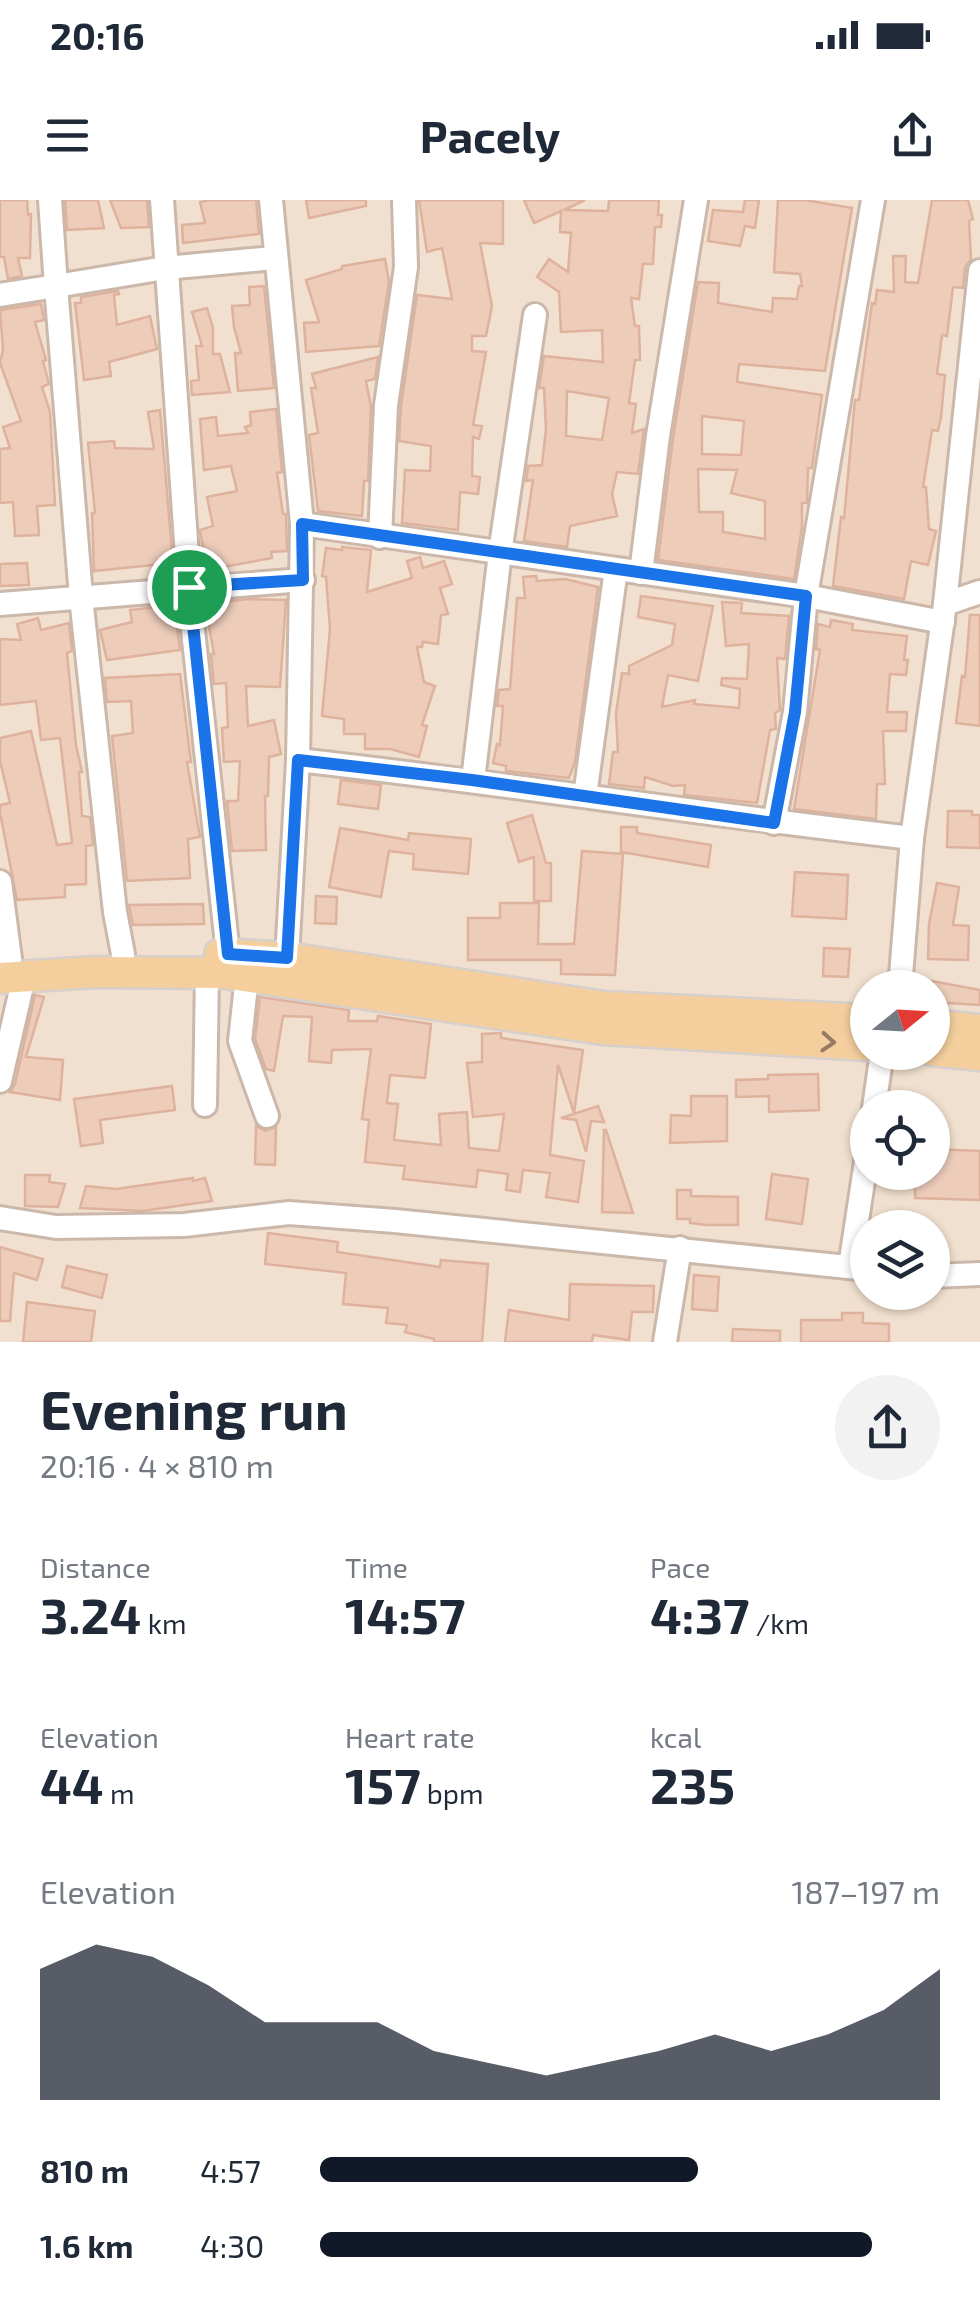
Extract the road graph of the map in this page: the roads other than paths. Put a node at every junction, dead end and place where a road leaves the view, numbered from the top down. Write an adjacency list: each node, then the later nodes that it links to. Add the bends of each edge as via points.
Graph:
1 (50, 200): 10 (street)
2 (162, 200): 8 (street)
3 (271, 200): 7 (street)
4 (404, 200): 14 (street, via 406,267 386,405)
5 (696, 200): 17 (street)
6 (874, 200): 21 (street)
7 (274, 258): 8 (street); 13 (street)
8 (166, 268): 10 (street); 19 (street)
9 (980, 271): 24 (street)
10 (56, 286): 11 (street); 22 (street)
11 (0, 295)
12 (535, 315): 15 (street)
13 (302, 524): 14 (street); 18 (street)
14 (380, 537): 15 (street)
15 (500, 552): 16 (street); 26 (street)
16 (616, 570): 17 (street); 27 (street)
17 (640, 573): 21 (street)
18 (303, 580): 19 (street); 25 (street)
19 (189, 587): 22 (street); 34 (street)
20 (980, 592): 24 (street)
21 (806, 596): 24 (street); 28 (street, via 795,712)
22 (82, 598): 23 (street); 31 (street)
23 (0, 604)
24 (944, 613): 29 (street)
25 (298, 760): 26 (street); 32 (street)
26 (472, 780): 27 (street)
27 (584, 796): 28 (street)
28 (774, 823): 29 (street)
29 (912, 838): 35 (street)
30 (0, 882): 33 (street)
31 (123, 954): 33 (main road); 34 (main road)
32 (287, 958): 34 (main road); 36 (main road)
33 (9, 968): 34 (main road); 43 (street)
34 (228, 968): 36 (main road); 44 (street); 45 (street, via 240,1042)
35 (901, 970)
36 (470, 998): 37 (main road); 40 (main road, one-way to 40, via 604,1029)
37 (850, 1019)
38 (950, 1027): 39 (main road)
39 (980, 1030)
40 (850, 1043)
41 (950, 1052): 42 (main road)
42 (980, 1055)
43 (0, 1081)
44 (205, 1105)
45 (267, 1116)
46 (0, 1218): 47 (street, via 56,1227 166,1226 289,1214)
47 (680, 1248): 48 (street); 51 (street)
48 (850, 1267)
49 (980, 1274): 50 (street)
50 (950, 1275)
51 (666, 1342)

